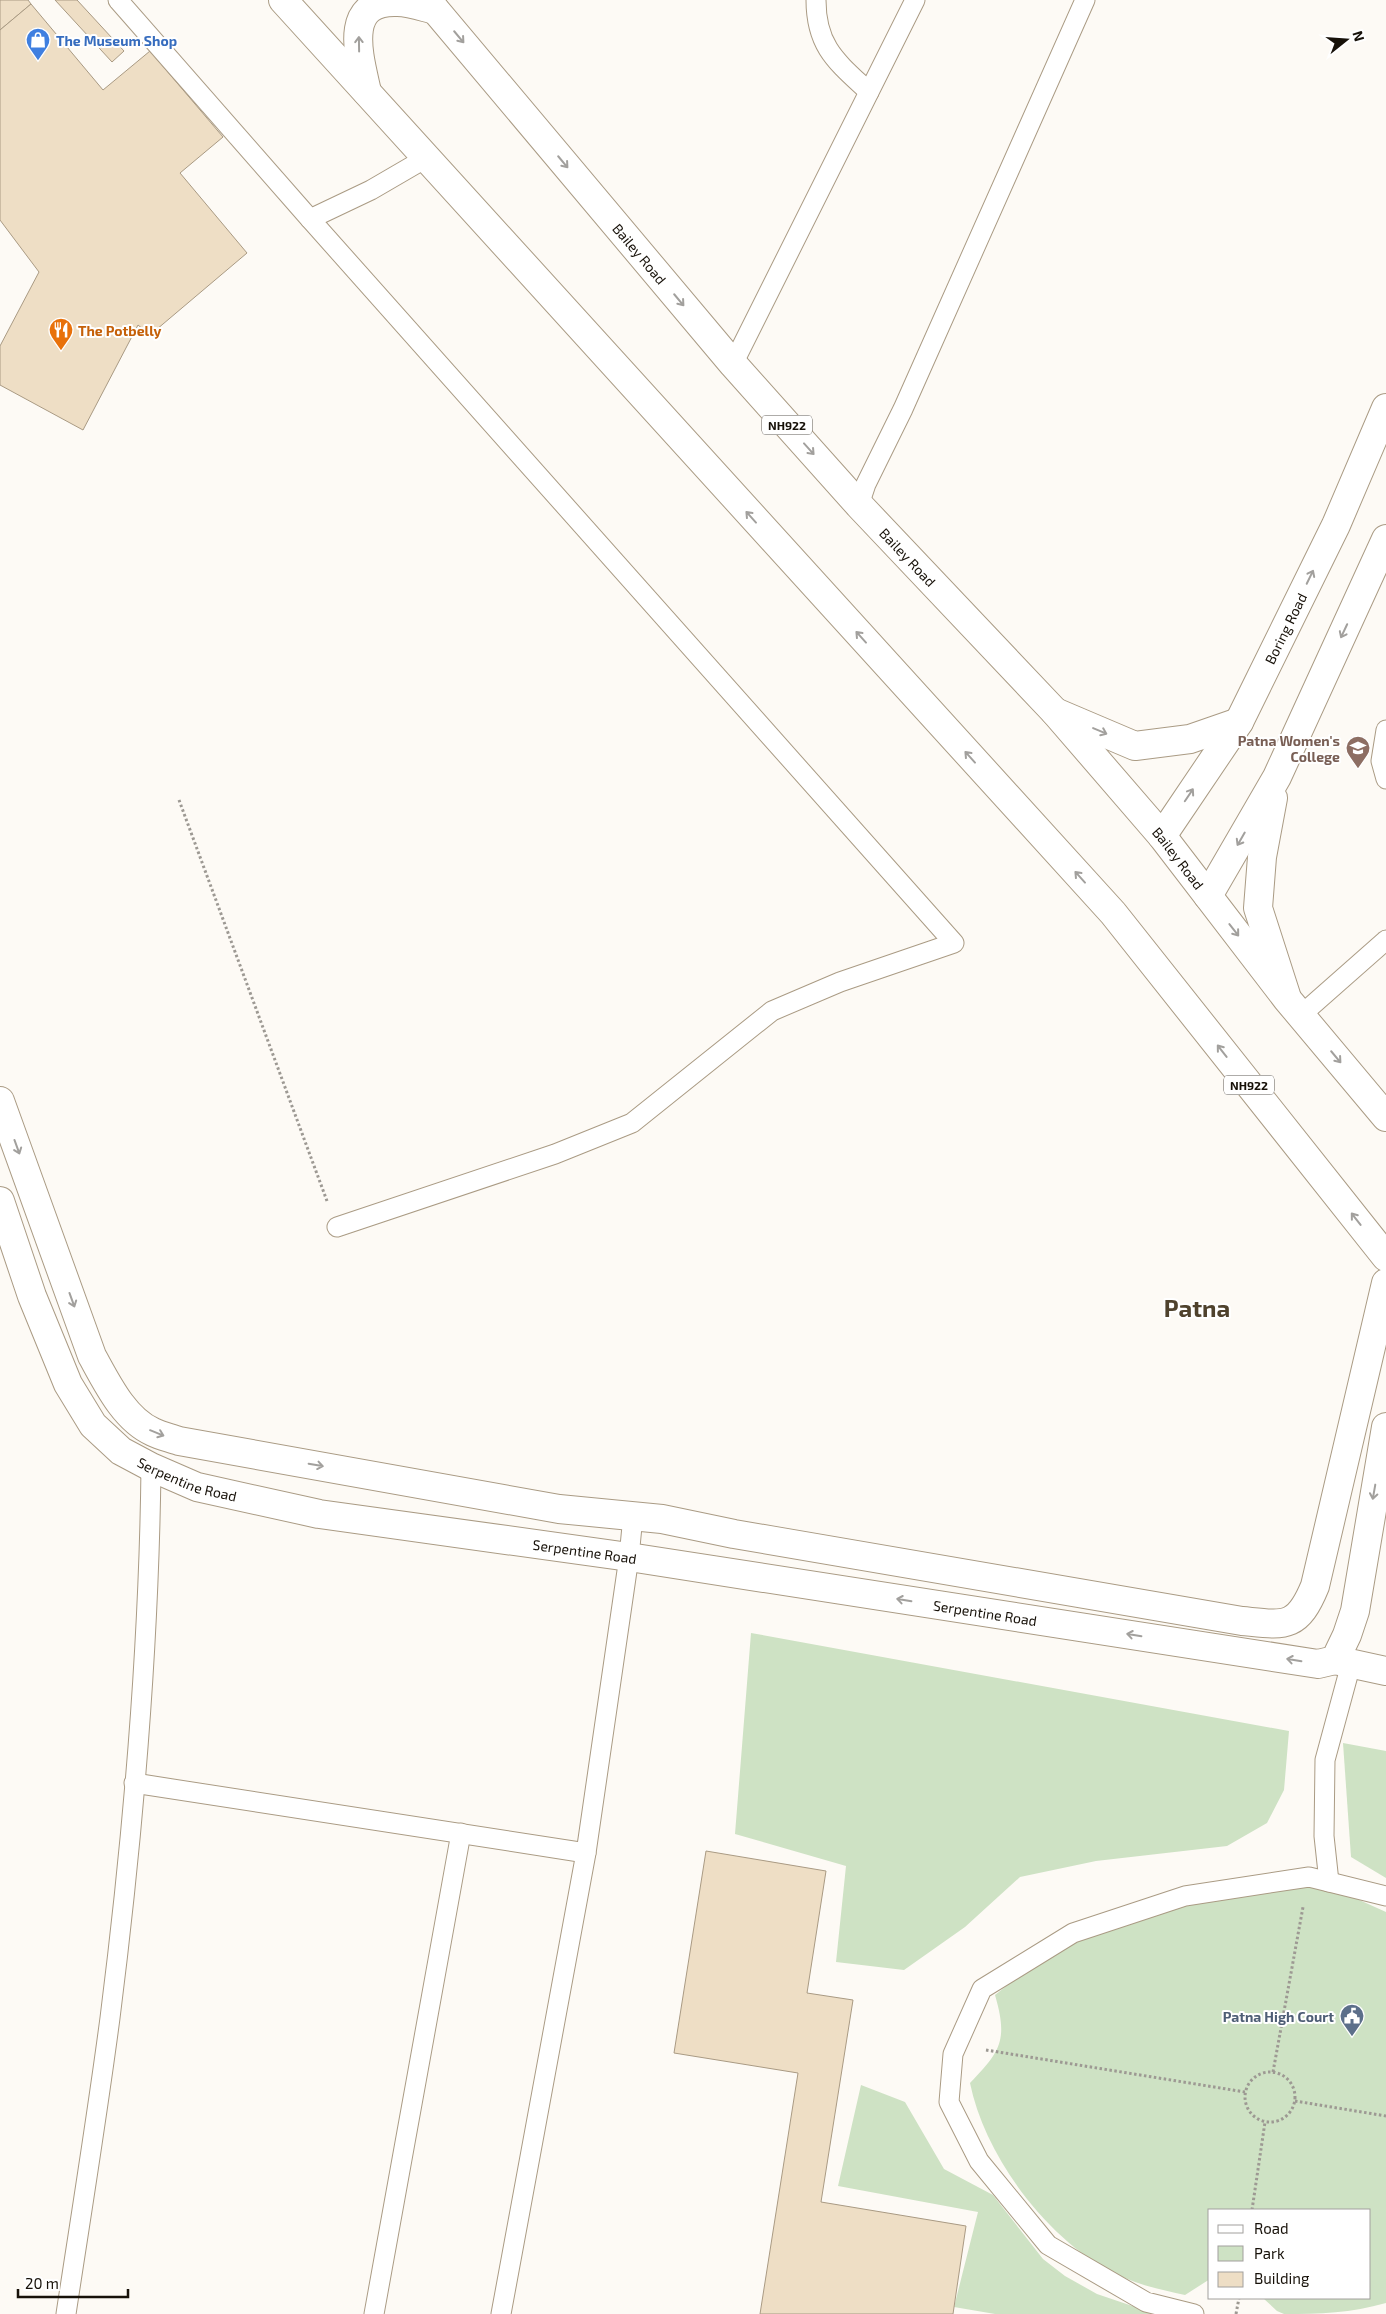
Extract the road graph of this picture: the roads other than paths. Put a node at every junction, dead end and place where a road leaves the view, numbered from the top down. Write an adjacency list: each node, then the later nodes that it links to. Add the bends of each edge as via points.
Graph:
1 (118, 0): 10 (lane)
2 (283, 0): 7 (main road)
3 (816, 0): 8 (lane, via 816,20 822,39 837,62)
4 (915, 0): 8 (lane)
5 (1085, 0): 13 (lane)
6 (431, 5): 7 (main road, one-way to 6, via 359,51 359,26 364,12 374,5 397,2); 11 (main road, Bailey Road / NH922, one-way to 11)
7 (367, 92): 9 (main road)
8 (869, 92): 11 (lane)
9 (426, 158): 10 (lane, via 372,190); 28 (main road, NH922, one-way to 9, via 1113,913)
10 (310, 218): 27 (lane, via 954,943 840,982 772,1011 632,1123 555,1154)
11 (732, 364): 13 (main road, Bailey Road / NH922, one-way to 13)
12 (1386, 408): 16 (main road, Boring Road, one-way to 12, via 1336,525)
13 (859, 504): 15 (main road, Bailey Road / NH922)
14 (1386, 539): 18 (main road, one-way to 18)
15 (1055, 712): 16 (main road, one-way to 16, via 1135,746 1190,739); 20 (main road, Bailey Road / NH922)
16 (1239, 722): 20 (main road, Boring Road, one-way to 16)
17 (1386, 730): 19 (lane, via 1381,761)
18 (1277, 777): 21 (main road, one-way to 21); 23 (main road, via 1262,857 1258,908)
19 (1386, 778)
20 (1162, 836): 21 (main road, Bailey Road / NH922)
21 (1208, 896): 23 (main road, Bailey Road / NH922, one-way to 23)
22 (1386, 940): 23 (lane)
23 (1294, 1007): 25 (main road, Bailey Road / NH922, one-way to 25)
24 (0, 1101): 30 (main road, one-way to 30, via 92,1356 108,1387)
25 (1386, 1117)
26 (0, 1201): 32 (main road, Serpentine Road, via 32,1296 68,1384 94,1426)
27 (337, 1227)
28 (1386, 1257)
29 (1386, 1283): 34 (main road, via 1315,1586 1307,1605 1292,1622 1242,1621)
30 (132, 1417): 32 (main road); 34 (main road, one-way to 34, via 152,1432 179,1441 559,1509)
31 (1386, 1427): 36 (main road, one-way to 36, via 1355,1611)
32 (109, 1439): 33 (main road, Serpentine Road, via 121,1451)
33 (151, 1468): 35 (main road, Serpentine Road, via 197,1487 319,1514); 38 (lane, via 150,1550)
34 (632, 1516): 35 (lane)
35 (629, 1557): 36 (main road, Serpentine Road, one-way to 35, via 1318,1664); 40 (lane)
36 (1343, 1662): 37 (main road, Serpentine Road); 41 (lane, via 1325,1760 1324,1836)
37 (1386, 1671)
38 (134, 1783): 39 (lane); 43 (lane, via 110,2020)
39 (461, 1833): 40 (lane); 44 (lane)
40 (586, 1853): 45 (lane)
41 (1328, 1882): 42 (lane); 46 (lane, via 1308,1877 1185,1896 1073,1933 982,1989 953,2054 949,2102 979,2161 1048,2245 1146,2302)
42 (1386, 1896)
43 (66, 2314)
44 (374, 2314)
45 (500, 2314)
46 (1194, 2314)

